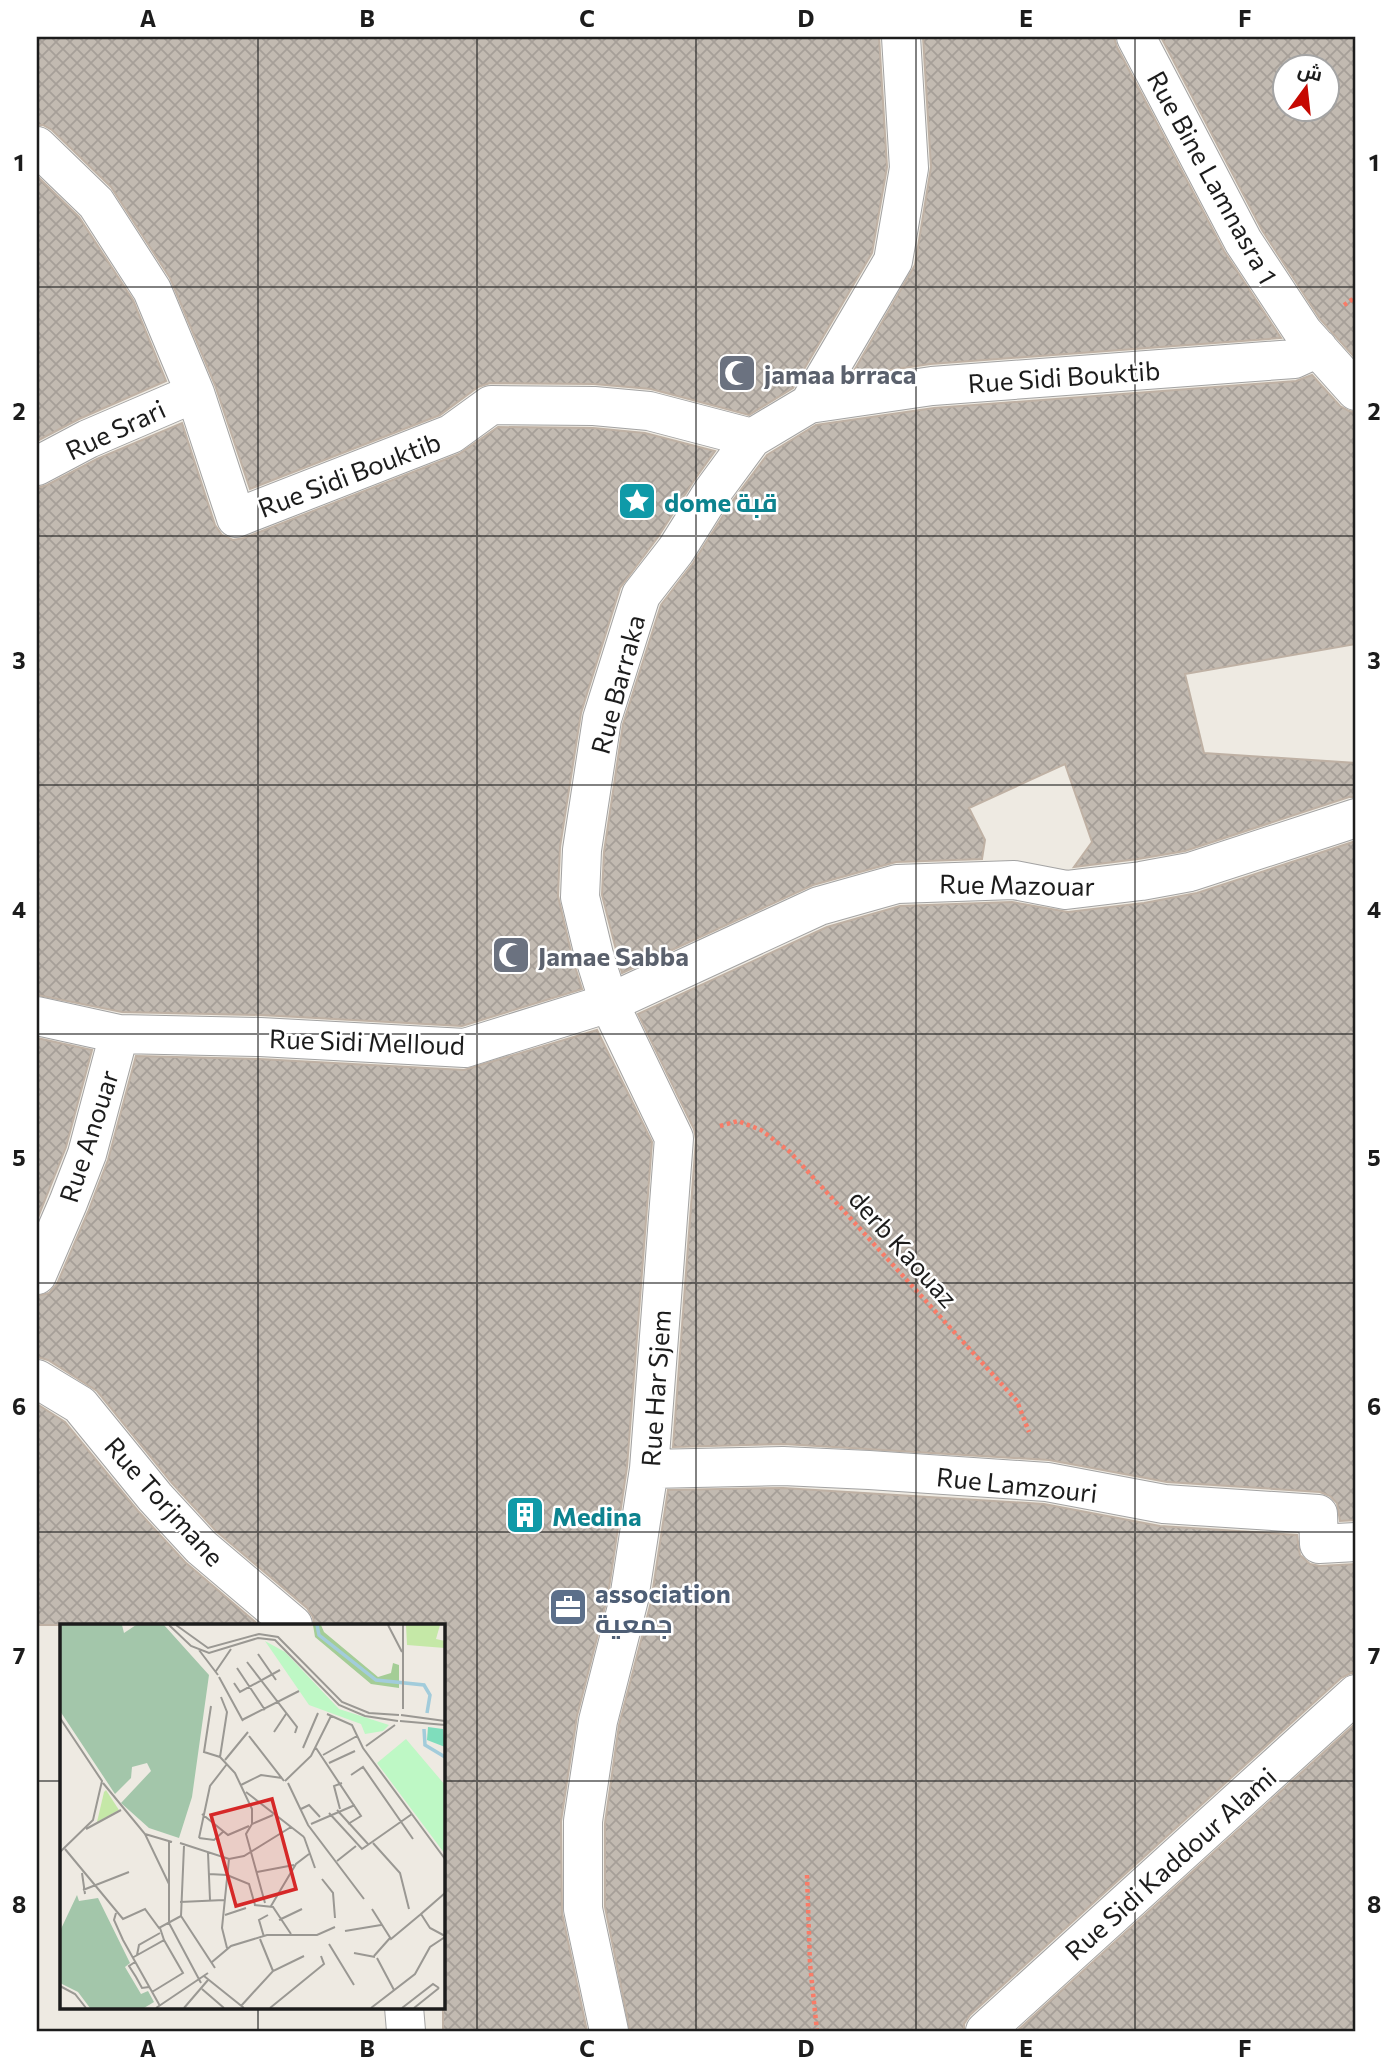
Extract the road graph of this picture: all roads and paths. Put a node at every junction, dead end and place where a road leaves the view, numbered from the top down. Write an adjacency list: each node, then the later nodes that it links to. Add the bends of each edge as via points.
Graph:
1 (901, 37): 7 (street, via 909,168 893,261)
2 (1136, 37): 4 (street, Rue Bine Lamnasra 1, via 1243,241)
3 (37, 146): 6 (street, Rue Sidi Bouktib, via 96,203 152,290)
4 (1318, 348): 5 (street, Rue Bine Lamnasra 1); 7 (street, Rue Sidi Bouktib, via 1294,359 932,386)
5 (1356, 391)
6 (195, 393): 8 (street, Rue Sidi Bouktib, via 236,518 450,434 491,405 649,411); 9 (street, Rue Srari)
7 (809, 404): 8 (street)
8 (752, 438): 11 (street, Rue Barraka, via 641,595 603,719 582,850 580,897)
9 (37, 466)
10 (1356, 818): 11 (street, Rue Mazouar, via 1190,872 1141,881 1066,890 1014,880 897,884 819,906)
11 (609, 1003): 13 (street, Rue Sidi Melloud, via 465,1048); 14 (street, Rue Har Sjem)
12 (37, 1016): 13 (street, Rue Sidi Melloud)
13 (119, 1034): 15 (street, Rue Anouar, via 87,1153)
14 (674, 1139): 17 (street, Rue Har Sjem); 18 (path, derb Kaouaz, via 738,1121 761,1130 790,1152 1017,1401)
15 (37, 1275)
16 (37, 1379): 20 (street, Rue Torjmane, via 80,1405 201,1547)
17 (649, 1469): 18 (street, Rue Lamzouri, via 783,1466); 25 (street, Rue Har Sjem, via 629,1599 598,1721 583,1821 583,1909)
18 (1047, 1482): 19 (street, Rue Lamzouri, via 1164,1504 1318,1514 1320,1544)
19 (1356, 1542)
20 (292, 1624)
21 (1356, 1694): 27 (street, Rue Sidi Kaddour Alami)
22 (807, 1875): 26 (path)
23 (404, 2008): 24 (street)
24 (405, 2031)
25 (609, 2031)
26 (817, 2031)
27 (985, 2031)

